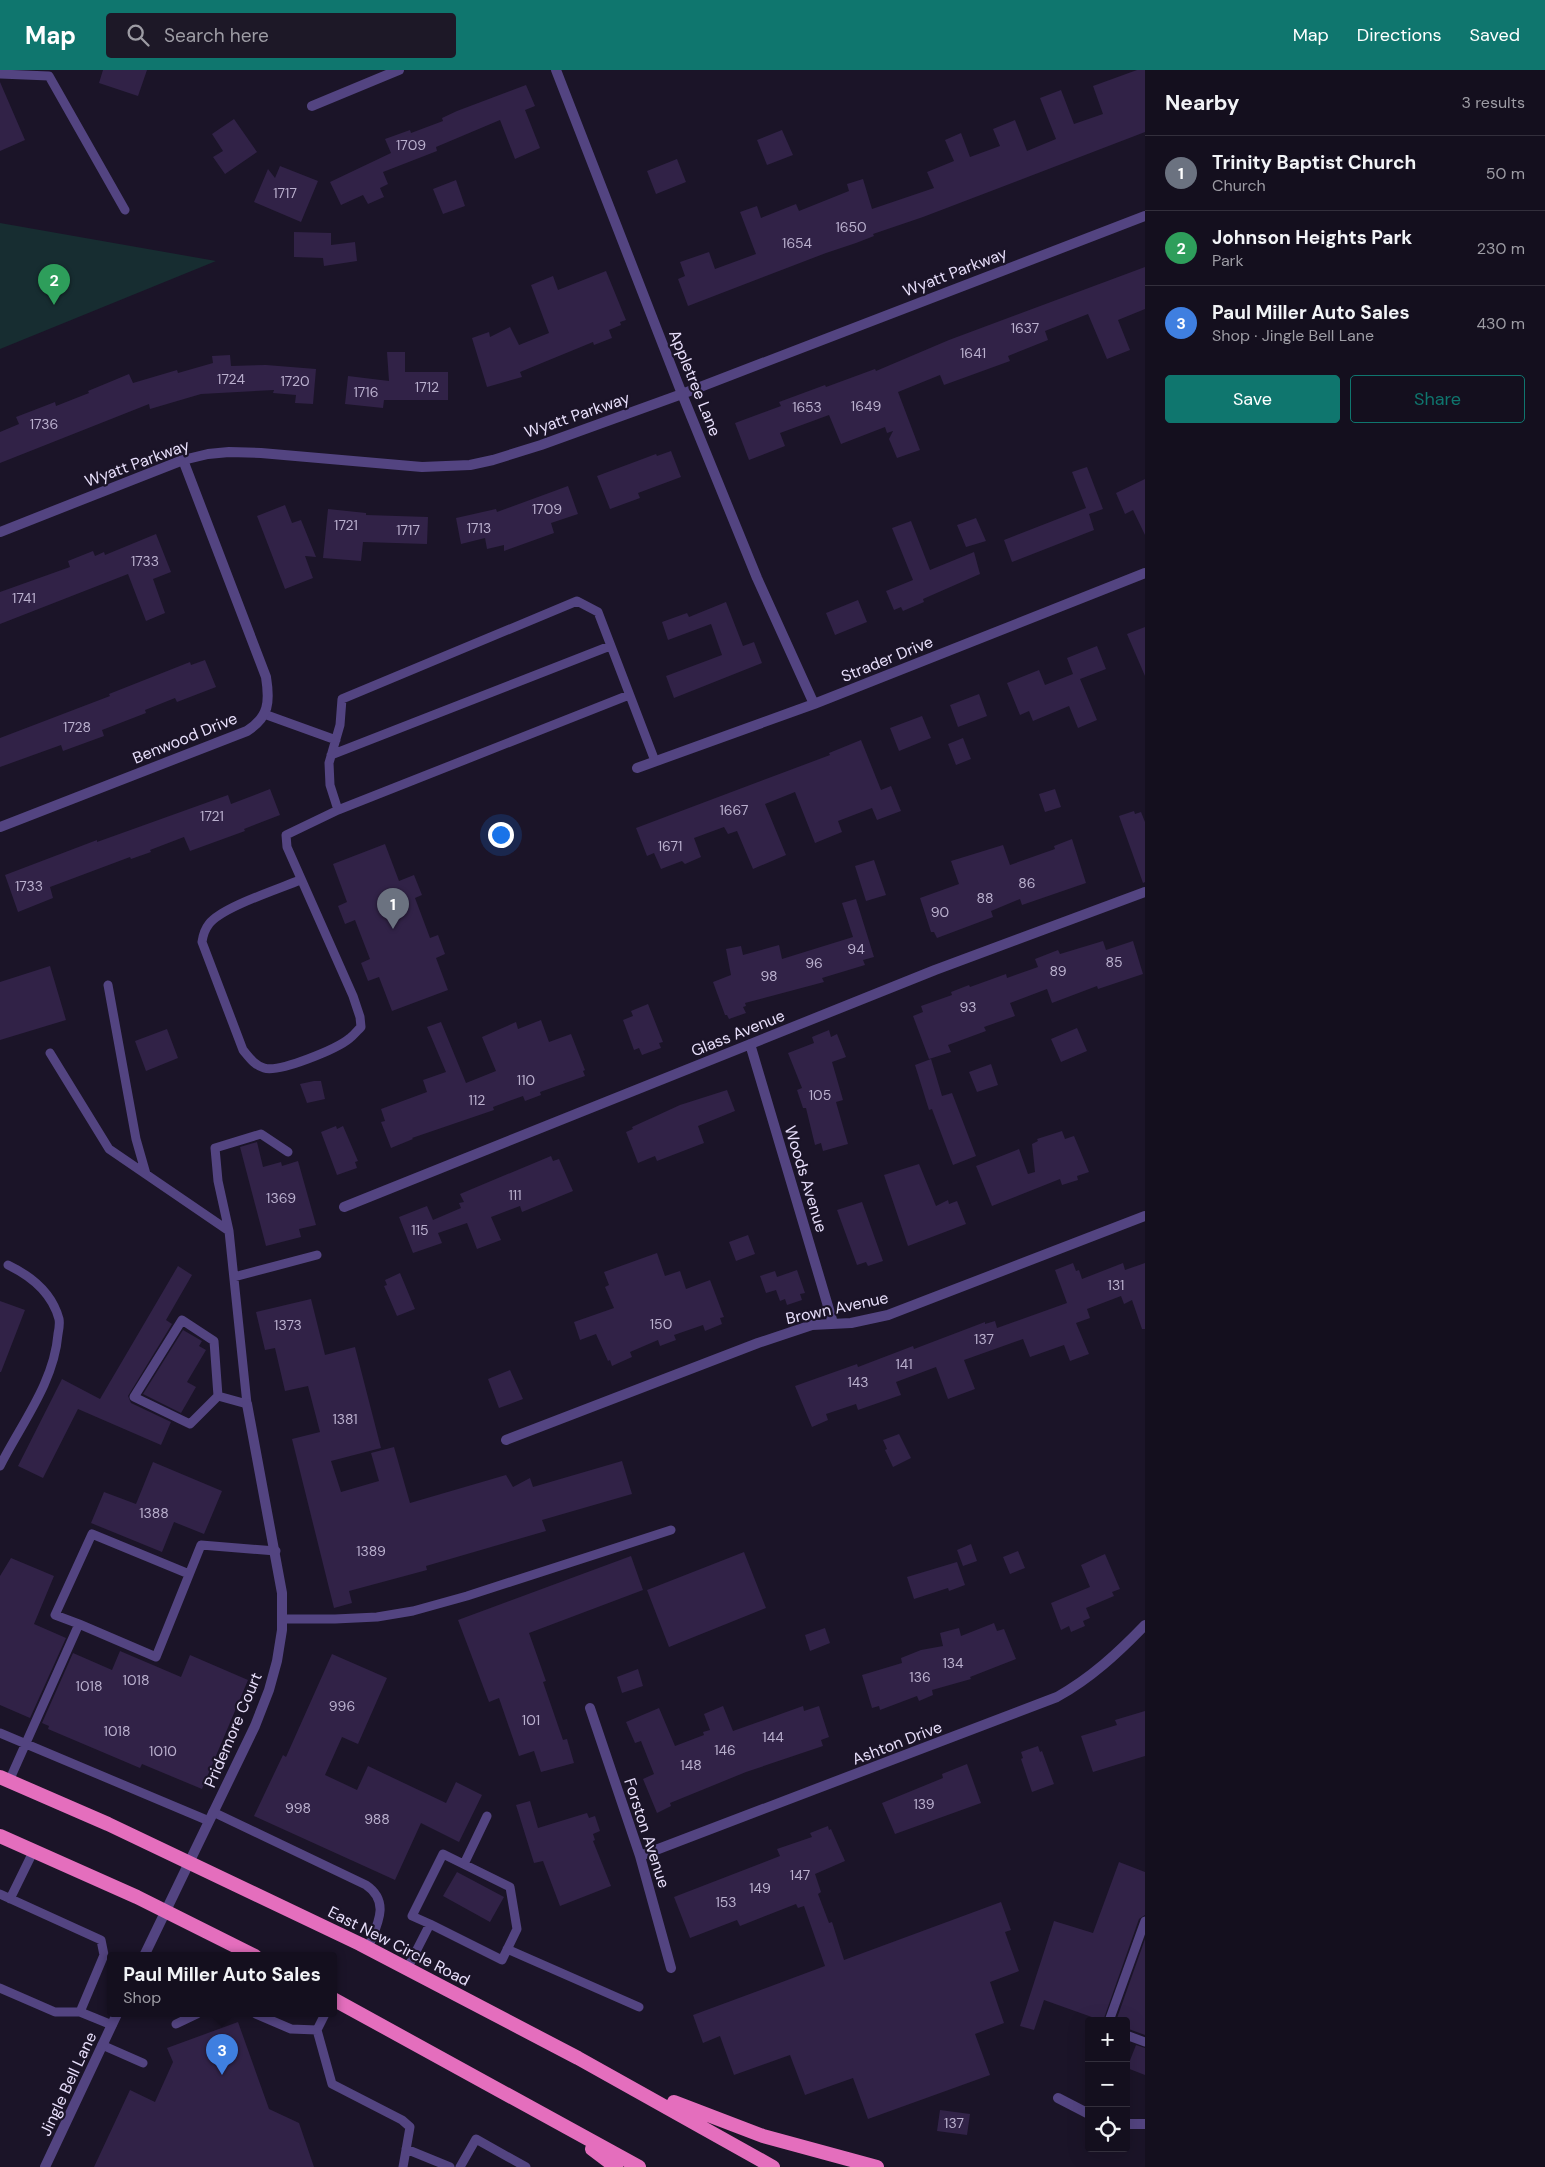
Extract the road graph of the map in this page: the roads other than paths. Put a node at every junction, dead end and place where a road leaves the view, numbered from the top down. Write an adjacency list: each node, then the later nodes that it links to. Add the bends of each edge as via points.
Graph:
1 (399, 70): 4 (street)
2 (556, 70): 7 (street, Appletree Lane)
3 (0, 74): 5 (lane, via 49,76)
4 (312, 106)
5 (125, 210)
6 (1145, 216): 7 (street, Wyatt Parkway)
7 (682, 394): 8 (street, Wyatt Parkway, via 541,445 470,464 422,467 245,452 208,454); 13 (street, Appletree Lane, via 757,578)
8 (183, 460): 9 (street, Wyatt Parkway); 14 (street, via 266,677 268,705)
9 (0, 532)
10 (1145, 573): 13 (street, Strader Drive)
11 (610, 646): 12 (lane); 15 (lane, via 598,612 577,601 342,699); 16 (lane)
12 (629, 695): 17 (lane); 19 (lane)
13 (814, 704): 17 (street, Strader Drive)
14 (264, 714): 15 (lane); 20 (street, Benwood Drive, via 246,731)
15 (336, 740): 16 (lane)
16 (331, 754): 19 (lane, via 330,785)
17 (655, 761): 18 (street, Strader Drive)
18 (638, 768)
19 (338, 810): 21 (lane, via 286,835 287,847)
20 (0, 827)
21 (300, 880): 21 (lane, via 225,912 210,923 203,934 202,942 243,1050 252,1062 264,1068 276,1069 334,1048 361,1027 353,996)
22 (1145, 892): 24 (street, Glass Avenue, via 935,970)
23 (108, 985): 27 (lane, via 136,1140)
24 (750, 1044): 28 (street, Glass Avenue); 34 (street, Woods Avenue)
25 (50, 1053): 27 (lane, via 109,1149)
26 (288, 1152): 30 (lane, via 261,1134 215,1148 218,1181)
27 (146, 1174): 30 (lane)
28 (344, 1207)
29 (1145, 1216): 34 (street, Brown Avenue, via 888,1315 851,1323)
30 (229, 1231): 33 (lane)
31 (317, 1255): 33 (lane)
32 (8, 1265): 38 (lane, via 26,1274 50,1298 59,1321 57,1348 40,1395)
33 (234, 1276): 36 (lane)
34 (833, 1323): 37 (street, Brown Avenue, via 812,1325 758,1343)
35 (218, 1396): 35 (lane, via 214,1341 182,1320 134,1397 190,1424); 36 (lane)
36 (246, 1404): 40 (street, Pridemore Court)
37 (506, 1440)
38 (0, 1466)
39 (670, 1530): 42 (lane, via 413,1611 378,1617)
40 (276, 1551): 41 (lane, via 201,1546); 42 (street, Pridemore Court)
41 (189, 1574): 43 (lane, via 156,1657); 43 (lane, via 92,1534 55,1615)
42 (282, 1619): 49 (street, Pridemore Court, via 277,1661 269,1690)
43 (79, 1624): 47 (lane)
44 (1145, 1625): 54 (street, Ashton Drive, via 1113,1658 1057,1698)
45 (590, 1708): 54 (street, Forston Avenue)
46 (0, 1733): 47 (lane)
47 (26, 1744): 48 (lane); 51 (lane)
48 (5, 1779): 55 (highway, East New Circle Road)
49 (214, 1812): 51 (street, Pridemore Court); 61 (lane, via 374,1890 381,1909)
50 (487, 1816): 56 (lane)
51 (209, 1822): 55 (street, Pridemore Court)
52 (0, 1836): 53 (highway)
53 (34, 1850): 57 (lane); 58 (highway)
54 (640, 1856): 65 (street, Forston Avenue)
55 (189, 1863): 58 (street, Pridemore Court); 61 (highway, East New Circle Road)
56 (464, 1864): 60 (lane, via 443,1854 412,1916); 62 (lane, via 510,1887 517,1929)
57 (3, 1897): 70 (lane, via 101,1940 104,1955)
58 (166, 1911): 63 (street); 64 (highway)
59 (1145, 1921): 75 (lane)
60 (430, 1924): 62 (lane, via 502,1960); 66 (lane)
61 (368, 1948): 66 (highway, East New Circle Road)
62 (508, 1949): 69 (lane)
63 (146, 1952)
64 (247, 1952)
65 (671, 1968)
66 (407, 1969): 82 (highway, East New Circle Road)
67 (0, 1988): 70 (lane, via 55,2012)
68 (337, 2000): 86 (highway)
69 (639, 2008)
70 (80, 2012): 77 (lane)
71 (116, 2017): 77 (street, Jingle Bell Lane)
72 (191, 2017): 76 (lane)
73 (263, 2017): 78 (lane, via 291,2029)
74 (324, 2017): 78 (lane)
75 (1109, 2017)
76 (176, 2024)
77 (112, 2025): 81 (street, Jingle Bell Lane)
78 (317, 2030): 89 (lane, via 332,2084 410,2127)
79 (1130, 2036): 80 (lane)
80 (1145, 2042)
81 (102, 2045): 83 (lane); 90 (street, Jingle Bell Lane)
82 (578, 2058): 97 (highway, East New Circle Road); 98 (highway, via 693,2111 763,2136)
83 (143, 2063)
84 (1058, 2098): 85 (street)
85 (1085, 2112)
86 (547, 2116): 95 (highway); 96 (highway)
87 (1130, 2124): 88 (street)
88 (1145, 2124)
89 (406, 2149): 91 (lane); 92 (lane)
90 (45, 2167)
91 (403, 2167)
92 (450, 2167)
93 (460, 2167): 94 (lane, via 476,2139)
94 (526, 2167)
95 (616, 2167)
96 (639, 2167)
97 (773, 2167)
98 (877, 2167)

